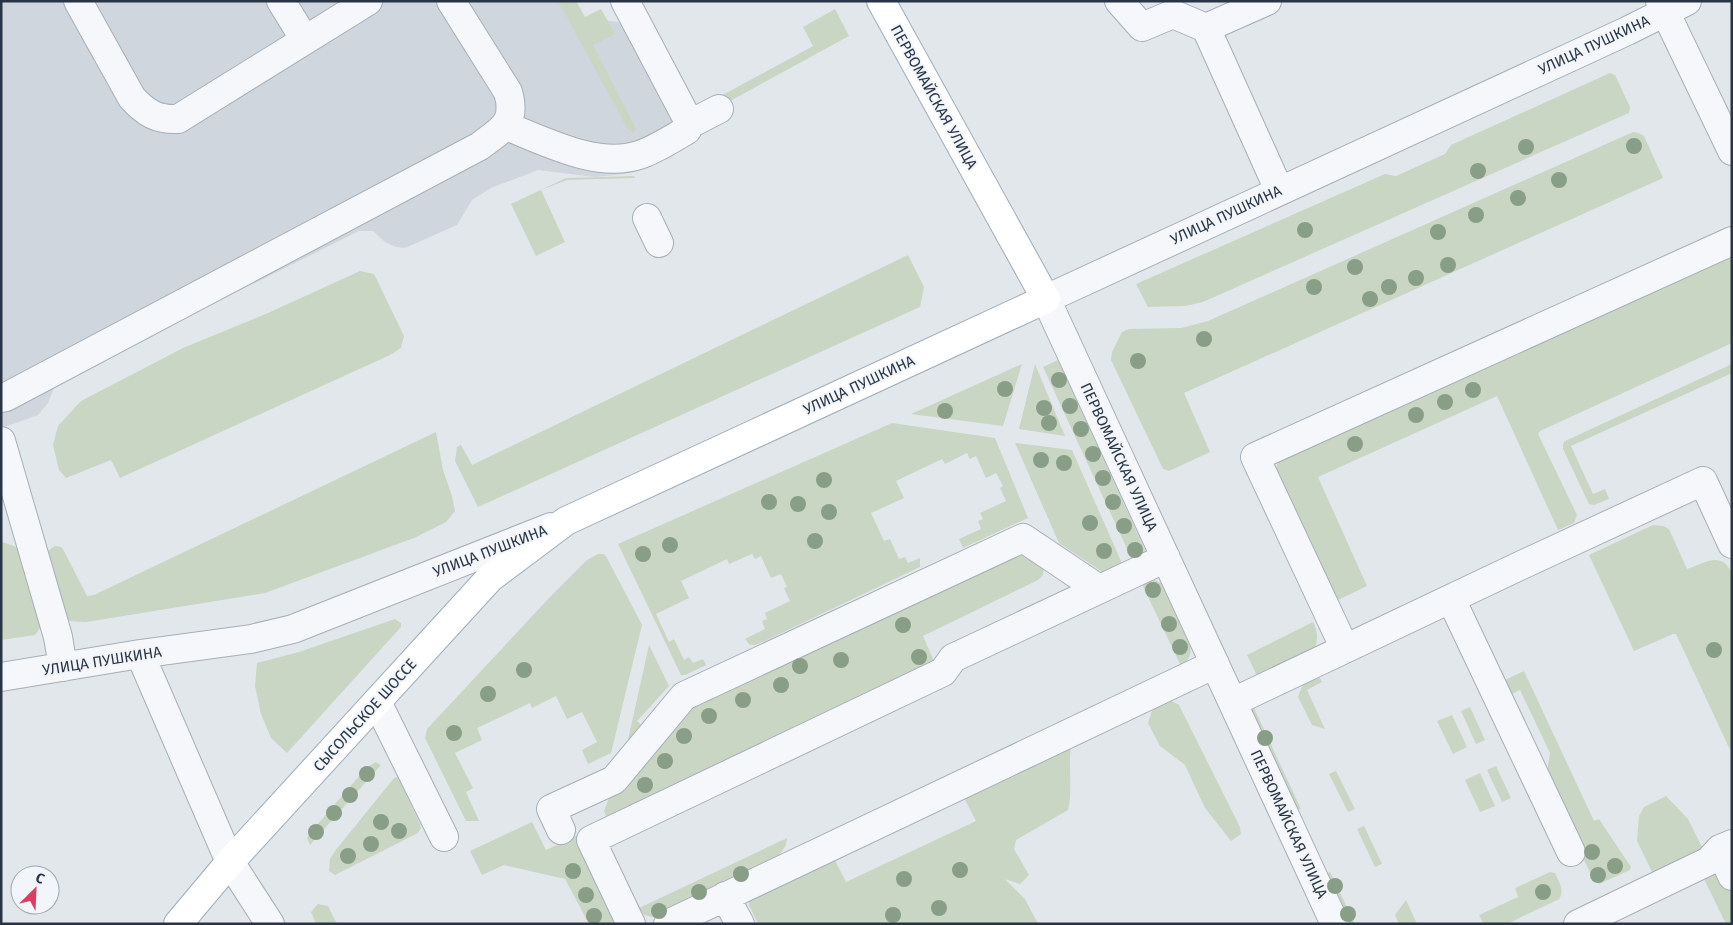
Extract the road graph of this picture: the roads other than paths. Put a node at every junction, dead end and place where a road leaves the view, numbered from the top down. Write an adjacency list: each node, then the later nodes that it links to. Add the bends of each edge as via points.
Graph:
1 (78, 1): 11 (street, via 132,98 144,110 163,120 178,119)
2 (281, 1): 11 (street)
3 (368, 1): 11 (street)
4 (451, 1): 14 (street, via 508,92 512,107)
5 (625, 1): 13 (street)
6 (881, 1): 20 (main road, ПЕРВОМАЙСКАЯ УЛИЦА)
7 (1119, 1): 10 (street, via 1142,27 1173,14)
8 (1267, 1): 10 (street)
9 (1671, 5): 15 (street); 16 (street, УЛИЦА ПУШКИНА)
10 (1206, 28): 16 (street)
11 (305, 40)
12 (719, 109): 13 (street)
13 (690, 124): 14 (street, via 687,130 639,155 616,159 593,158)
14 (506, 126): 21 (street, via 480,146)
15 (1732, 151)
16 (1279, 190): 20 (street, УЛИЦА ПУШКИНА)
17 (647, 218): 19 (street)
18 (1732, 240): 28 (street, via 1255,457)
19 (659, 243)
20 (1046, 299): 23 (main road, УЛИЦА ПУШКИНА); 25 (street, ПЕРВОМАЙСКАЯ УЛИЦА)
21 (1, 398)
22 (1, 441): 31 (street, via 58,637)
23 (566, 521): 29 (street, УЛИЦА ПУШКИНА, via 293,629 251,639); 33 (main road, СЫСОЛЬСКОЕ ШОССЕ, via 490,578)
24 (1732, 544): 27 (street, via 1703,481)
25 (1166, 558): 26 (street); 30 (street, ПЕРВОМАЙСКАЯ УЛИЦА)
26 (1099, 589): 35 (street, via 1023,538 684,696 614,780 551,809); 44 (street, via 953,658 944,672 591,840)
27 (1451, 599): 28 (street); 38 (street)
28 (1345, 649): 34 (street)
29 (140, 654): 31 (street, УЛИЦА ПУШКИНА); 39 (street)
30 (1215, 664): 34 (street, ПЕРВОМАЙСКАЯ УЛИЦА); 41 (street)
31 (63, 666): 32 (street, УЛИЦА ПУШКИНА)
32 (1, 676)
33 (377, 702): 36 (street); 39 (main road, СЫСОЛЬСКОЕ ШОССЕ)
34 (1233, 702): 47 (street, ПЕРВОМАЙСКАЯ УЛИЦА)
35 (561, 830)
36 (444, 837)
37 (1726, 847): 40 (street); 48 (street, via 1709,861)
38 (1571, 852)
39 (230, 862): 42 (main road, СЫСОЛЬСКОЕ ШОССЕ); 43 (street)
40 (1732, 876)
41 (725, 896): 45 (street); 46 (street)
42 (178, 924)
43 (270, 924)
44 (631, 924)
45 (668, 924)
46 (740, 924)
47 (1335, 924)
48 (1578, 924)

